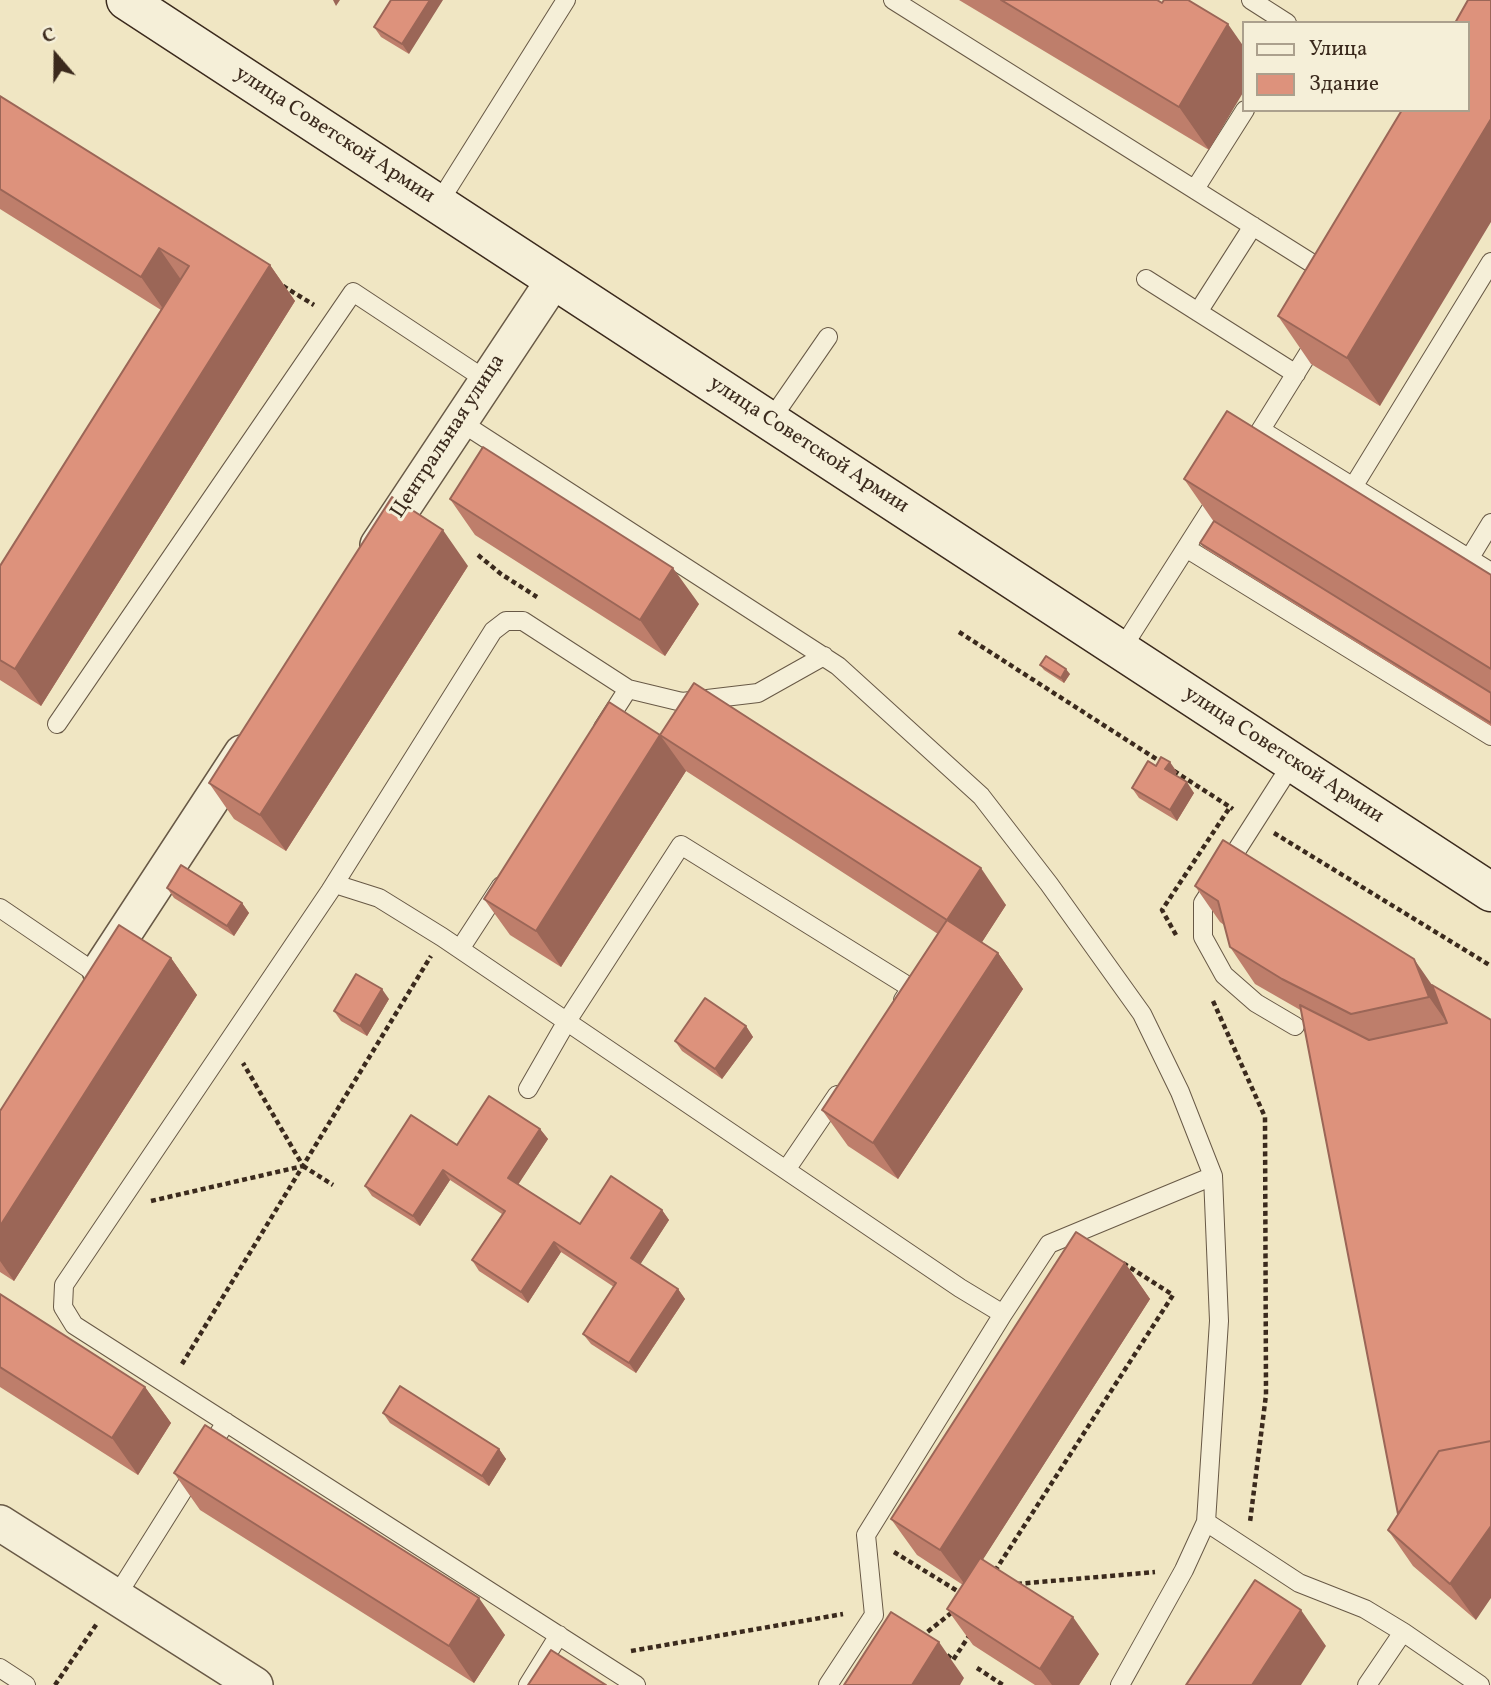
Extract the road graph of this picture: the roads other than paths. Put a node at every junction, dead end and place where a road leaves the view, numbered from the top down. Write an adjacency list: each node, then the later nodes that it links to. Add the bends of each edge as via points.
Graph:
1 (126, 0): 8 (main road, улица Советской Армии)
2 (566, 0): 8 (lane)
3 (893, 0): 7 (lane)
4 (1251, 0): 5 (lane)
5 (1284, 21)
6 (1244, 112): 7 (lane)
7 (1195, 189): 9 (lane)
8 (438, 204): 12 (main road, улица Советской Армии)
9 (1253, 226): 13 (lane); 14 (lane)
10 (1491, 262): 24 (lane)
11 (1146, 279): 14 (lane)
12 (554, 280): 18 (street, Центральная улица); 20 (main road, улица Советской Армии)
13 (1339, 280)
14 (1198, 312): 17 (lane)
15 (1326, 324): 17 (lane)
16 (828, 337): 20 (lane)
17 (1296, 374): 21 (lane)
18 (486, 380): 19 (street, Центральная улица); 33 (lane, via 354,292)
19 (459, 421): 28 (street, Центральная улица); 31 (lane)
20 (771, 421): 30 (main road, улица Советской Армии)
21 (1261, 430): 22 (lane); 24 (lane)
22 (1241, 462)
23 (1227, 484): 26 (lane)
24 (1353, 487): 27 (lane)
25 (1491, 523): 27 (lane)
26 (1186, 548): 30 (lane); 35 (lane)
27 (1469, 559): 29 (lane)
28 (361, 571)
29 (1491, 572)
30 (1121, 650): 37 (main road, улица Советской Армии)
31 (824, 656): 32 (lane, via 758,693 682,702); 50 (lane, via 981,796 1049,884 1143,1014)
32 (628, 689): 36 (lane); 39 (lane, via 523,621 506,621 493,631)
33 (57, 724)
34 (256, 732): 43 (street)
35 (1491, 736)
36 (591, 746)
37 (1293, 762): 40 (main road, улица Советской Армии); 46 (lane, via 1203,903 1203,937 1224,975 1256,1003)
38 (511, 870): 42 (lane)
39 (335, 884): 42 (lane, via 379,898); 52 (lane, via 64,1286 63,1307 74,1325)
40 (1491, 892)
41 (0, 908): 43 (lane)
42 (460, 949): 45 (lane)
43 (89, 985)
44 (896, 1011): 45 (lane, via 911,988 681,845)
45 (567, 1021): 48 (lane); 49 (lane)
46 (1295, 1026)
47 (849, 1079): 49 (lane)
48 (528, 1089)
49 (786, 1170): 51 (lane)
50 (1213, 1176): 51 (lane, via 1049,1244); 53 (lane, via 1219,1321)
51 (1003, 1314): 63 (lane, via 866,1535 874,1615)
52 (226, 1422): 55 (lane); 57 (lane)
53 (1206, 1522): 56 (lane, via 1299,1583 1365,1609); 64 (lane)
54 (0, 1523): 55 (street)
55 (116, 1597): 60 (street)
56 (1403, 1632): 65 (lane); 66 (lane)
57 (559, 1635): 61 (lane); 62 (lane)
58 (0, 1668): 59 (lane)
59 (26, 1685)
60 (255, 1685)
61 (527, 1685)
62 (636, 1685)
63 (828, 1685)
64 (1120, 1685)
65 (1367, 1685)
66 (1480, 1685)

